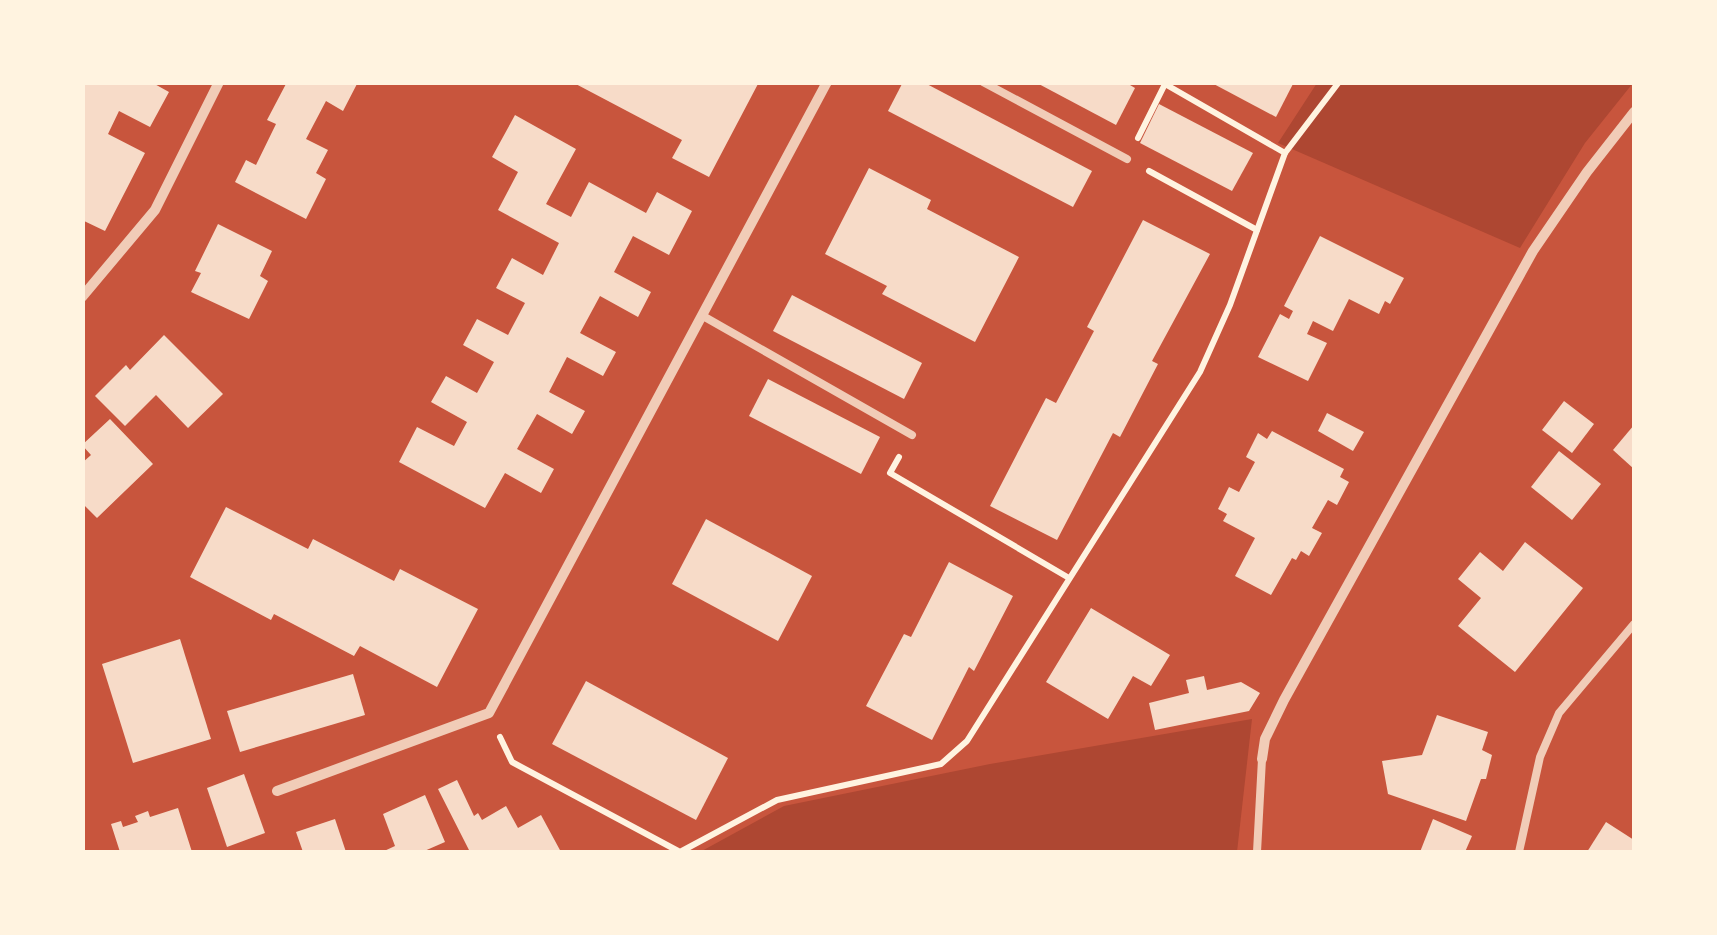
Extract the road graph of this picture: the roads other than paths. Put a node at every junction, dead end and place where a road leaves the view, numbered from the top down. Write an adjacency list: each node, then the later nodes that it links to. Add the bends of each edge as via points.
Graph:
1 (219, 82): 6 (street, via 155,210)
2 (827, 82): 7 (street)
3 (983, 82): 5 (lane)
4 (1634, 112): 10 (street, via 1534,251 1284,700)
5 (1127, 159)
6 (82, 297)
7 (704, 316): 8 (lane); 11 (street, via 489,713)
8 (912, 435)
9 (1634, 624): 13 (lane, via 1559,712 1540,757)
10 (1262, 760): 12 (lane)
11 (277, 791)
12 (1257, 852)
13 (1520, 852)

